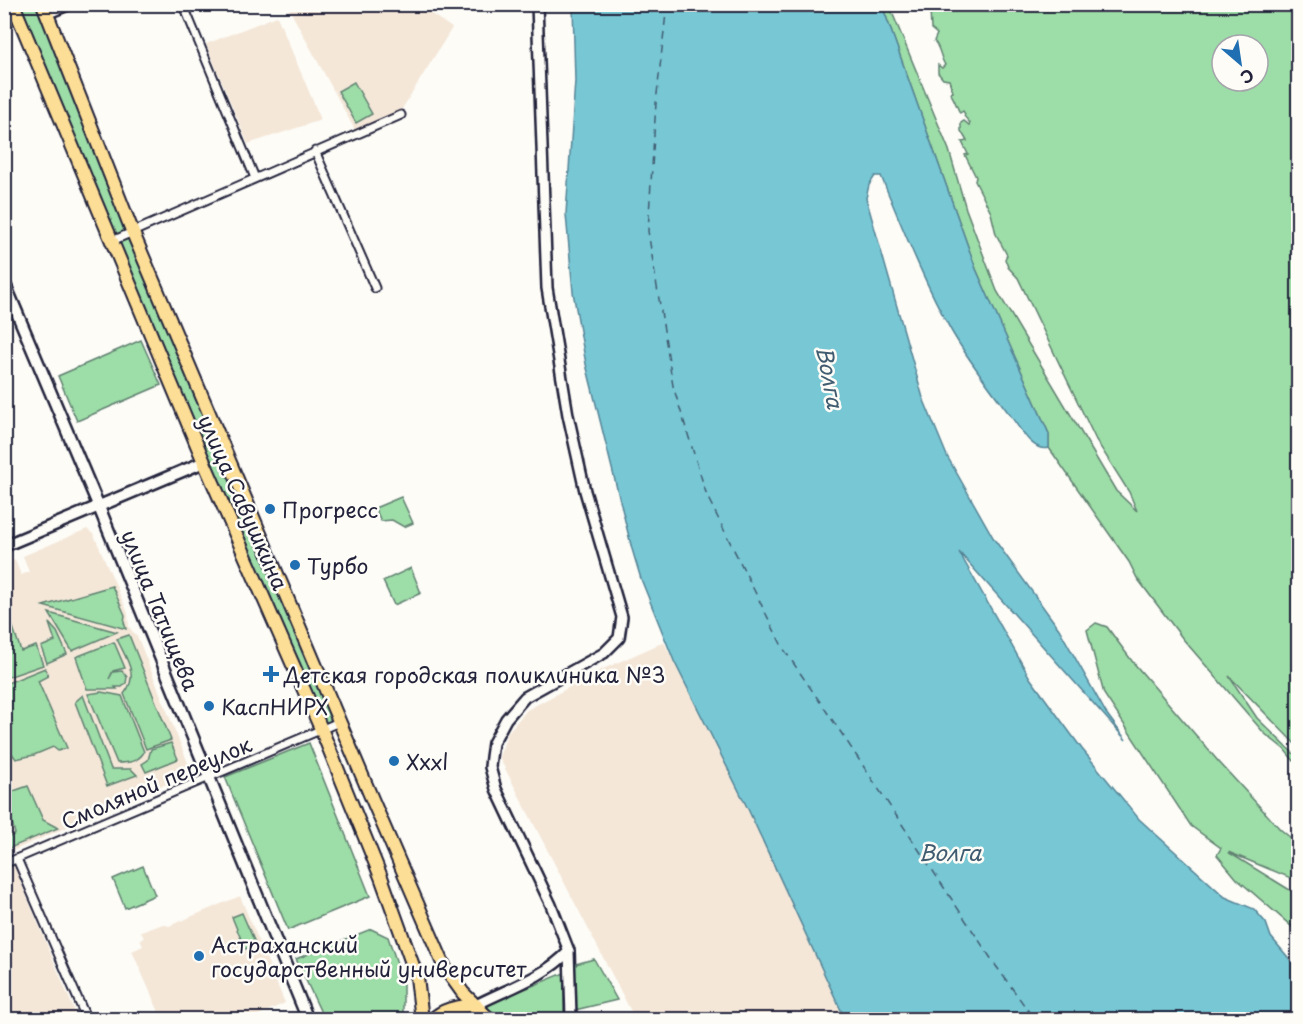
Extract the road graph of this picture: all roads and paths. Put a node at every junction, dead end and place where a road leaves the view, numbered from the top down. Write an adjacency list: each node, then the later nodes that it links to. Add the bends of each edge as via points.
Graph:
1 (13, 4): 10 (highway, улица Савушкина)
2 (70, 4): 5 (street)
3 (183, 4): 8 (street)
4 (537, 4): 21 (street, via 547,288 585,491 622,617 619,638 604,652 525,698 512,712 493,743 490,767 496,789)
5 (44, 9): 9 (highway, улица Савушкина)
6 (401, 115): 7 (street)
7 (315, 151): 8 (street); 12 (street)
8 (255, 178): 9 (street)
9 (133, 232): 10 (street); 16 (highway, улица Савушкина)
10 (112, 241): 13 (highway, улица Савушкина)
11 (4, 282): 14 (main road, улица Татищева)
12 (375, 288)
13 (204, 462): 14 (main road); 17 (highway, улица Савушкина)
14 (99, 507): 15 (main road); 18 (main road, улица Татищева)
15 (4, 546)
16 (339, 722): 17 (street, Смоляной переулок); 22 (highway, улица Савушкина, via 445,968)
17 (321, 729): 18 (street, Смоляной переулок); 25 (highway, улица Савушкина, via 416,974)
18 (208, 778): 19 (street, Смоляной переулок); 24 (main road, улица Татищева)
19 (17, 859): 20 (street, Смоляной переулок); 23 (street)
20 (4, 864)
21 (569, 951): 22 (street, via 544,971); 28 (street)
22 (476, 1005): 26 (highway, via 454,1007); 27 (highway, улица Савушкина)
23 (87, 1020)
24 (308, 1020)
25 (422, 1020)
26 (432, 1020)
27 (490, 1020)
28 (569, 1020)

